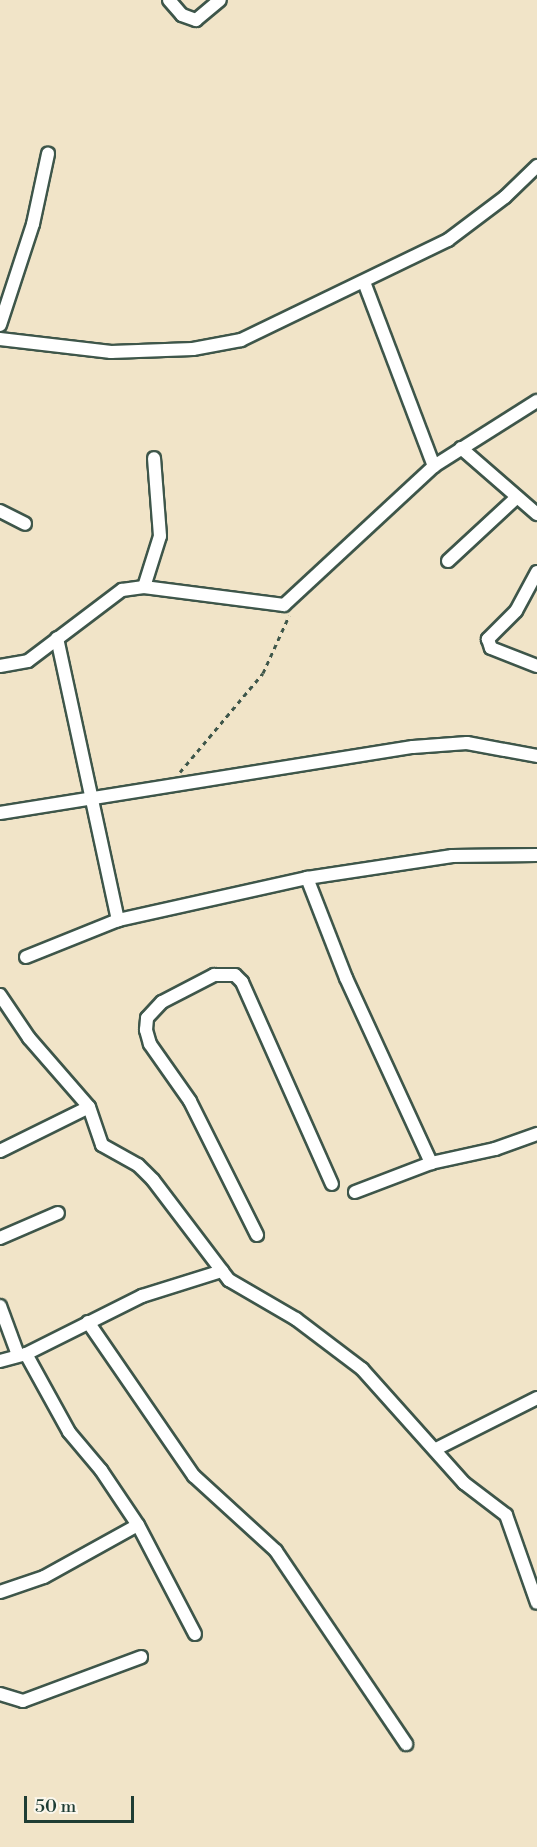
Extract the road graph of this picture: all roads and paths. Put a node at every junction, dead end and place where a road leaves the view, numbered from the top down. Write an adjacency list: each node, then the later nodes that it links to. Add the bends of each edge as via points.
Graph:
1 (169, 0): 2 (street, via 183,15 196,20)
2 (220, 0)
3 (48, 154): 6 (street, via 33,224)
4 (537, 166): 5 (street, via 474,223)
5 (364, 282): 7 (street, via 261,332 210,347 111,352); 11 (street)
6 (0, 326)
7 (0, 339)
8 (537, 401): 9 (street)
9 (461, 448): 11 (street); 12 (street)
10 (154, 458): 18 (street, via 160,536)
11 (434, 466): 19 (street)
12 (517, 497): 14 (street); 16 (street)
13 (0, 512): 15 (street)
14 (537, 514)
15 (25, 524)
16 (448, 561)
17 (537, 572): 22 (street, via 516,611 488,639 491,648)
18 (144, 587): 19 (street, via 270,605 284,604); 20 (street, via 122,590)
19 (295, 597): 24 (path, via 263,673)
20 (57, 638): 21 (street, via 28,661); 25 (street)
21 (0, 666)
22 (537, 666)
23 (537, 756): 24 (street, via 467,743 413,747)
24 (170, 785): 25 (street)
25 (90, 799): 26 (street); 29 (street)
26 (0, 813)
27 (537, 855): 28 (street, via 452,856)
28 (307, 878): 29 (street); 35 (street, via 346,978)
29 (118, 920): 30 (street)
30 (26, 957)
31 (0, 995): 32 (street, via 29,1038)
32 (89, 1107): 34 (street); 41 (street, via 102,1144 138,1165 153,1180)
33 (537, 1134): 35 (street, via 495,1149)
34 (0, 1151)
35 (430, 1163): 37 (street)
36 (332, 1184): 39 (street, via 242,982 235,975 214,975 162,1002 147,1018 150,1044 190,1101)
37 (355, 1192)
38 (58, 1213): 40 (street)
39 (257, 1235)
40 (0, 1238)
41 (222, 1271): 43 (street, via 142,1296); 47 (street, via 229,1280 296,1319 362,1369)
42 (0, 1306): 44 (street)
43 (88, 1322): 44 (street); 54 (street, via 194,1476 276,1551)
44 (22, 1354): 45 (street); 48 (street, via 69,1432 101,1470)
45 (0, 1362)
46 (537, 1398): 47 (street)
47 (436, 1449): 50 (street, via 464,1483 506,1515)
48 (138, 1525): 49 (street, via 44,1577); 51 (street)
49 (0, 1592)
50 (537, 1603)
51 (195, 1634)
52 (141, 1657): 53 (street, via 23,1701)
53 (0, 1694)
54 (406, 1744)

